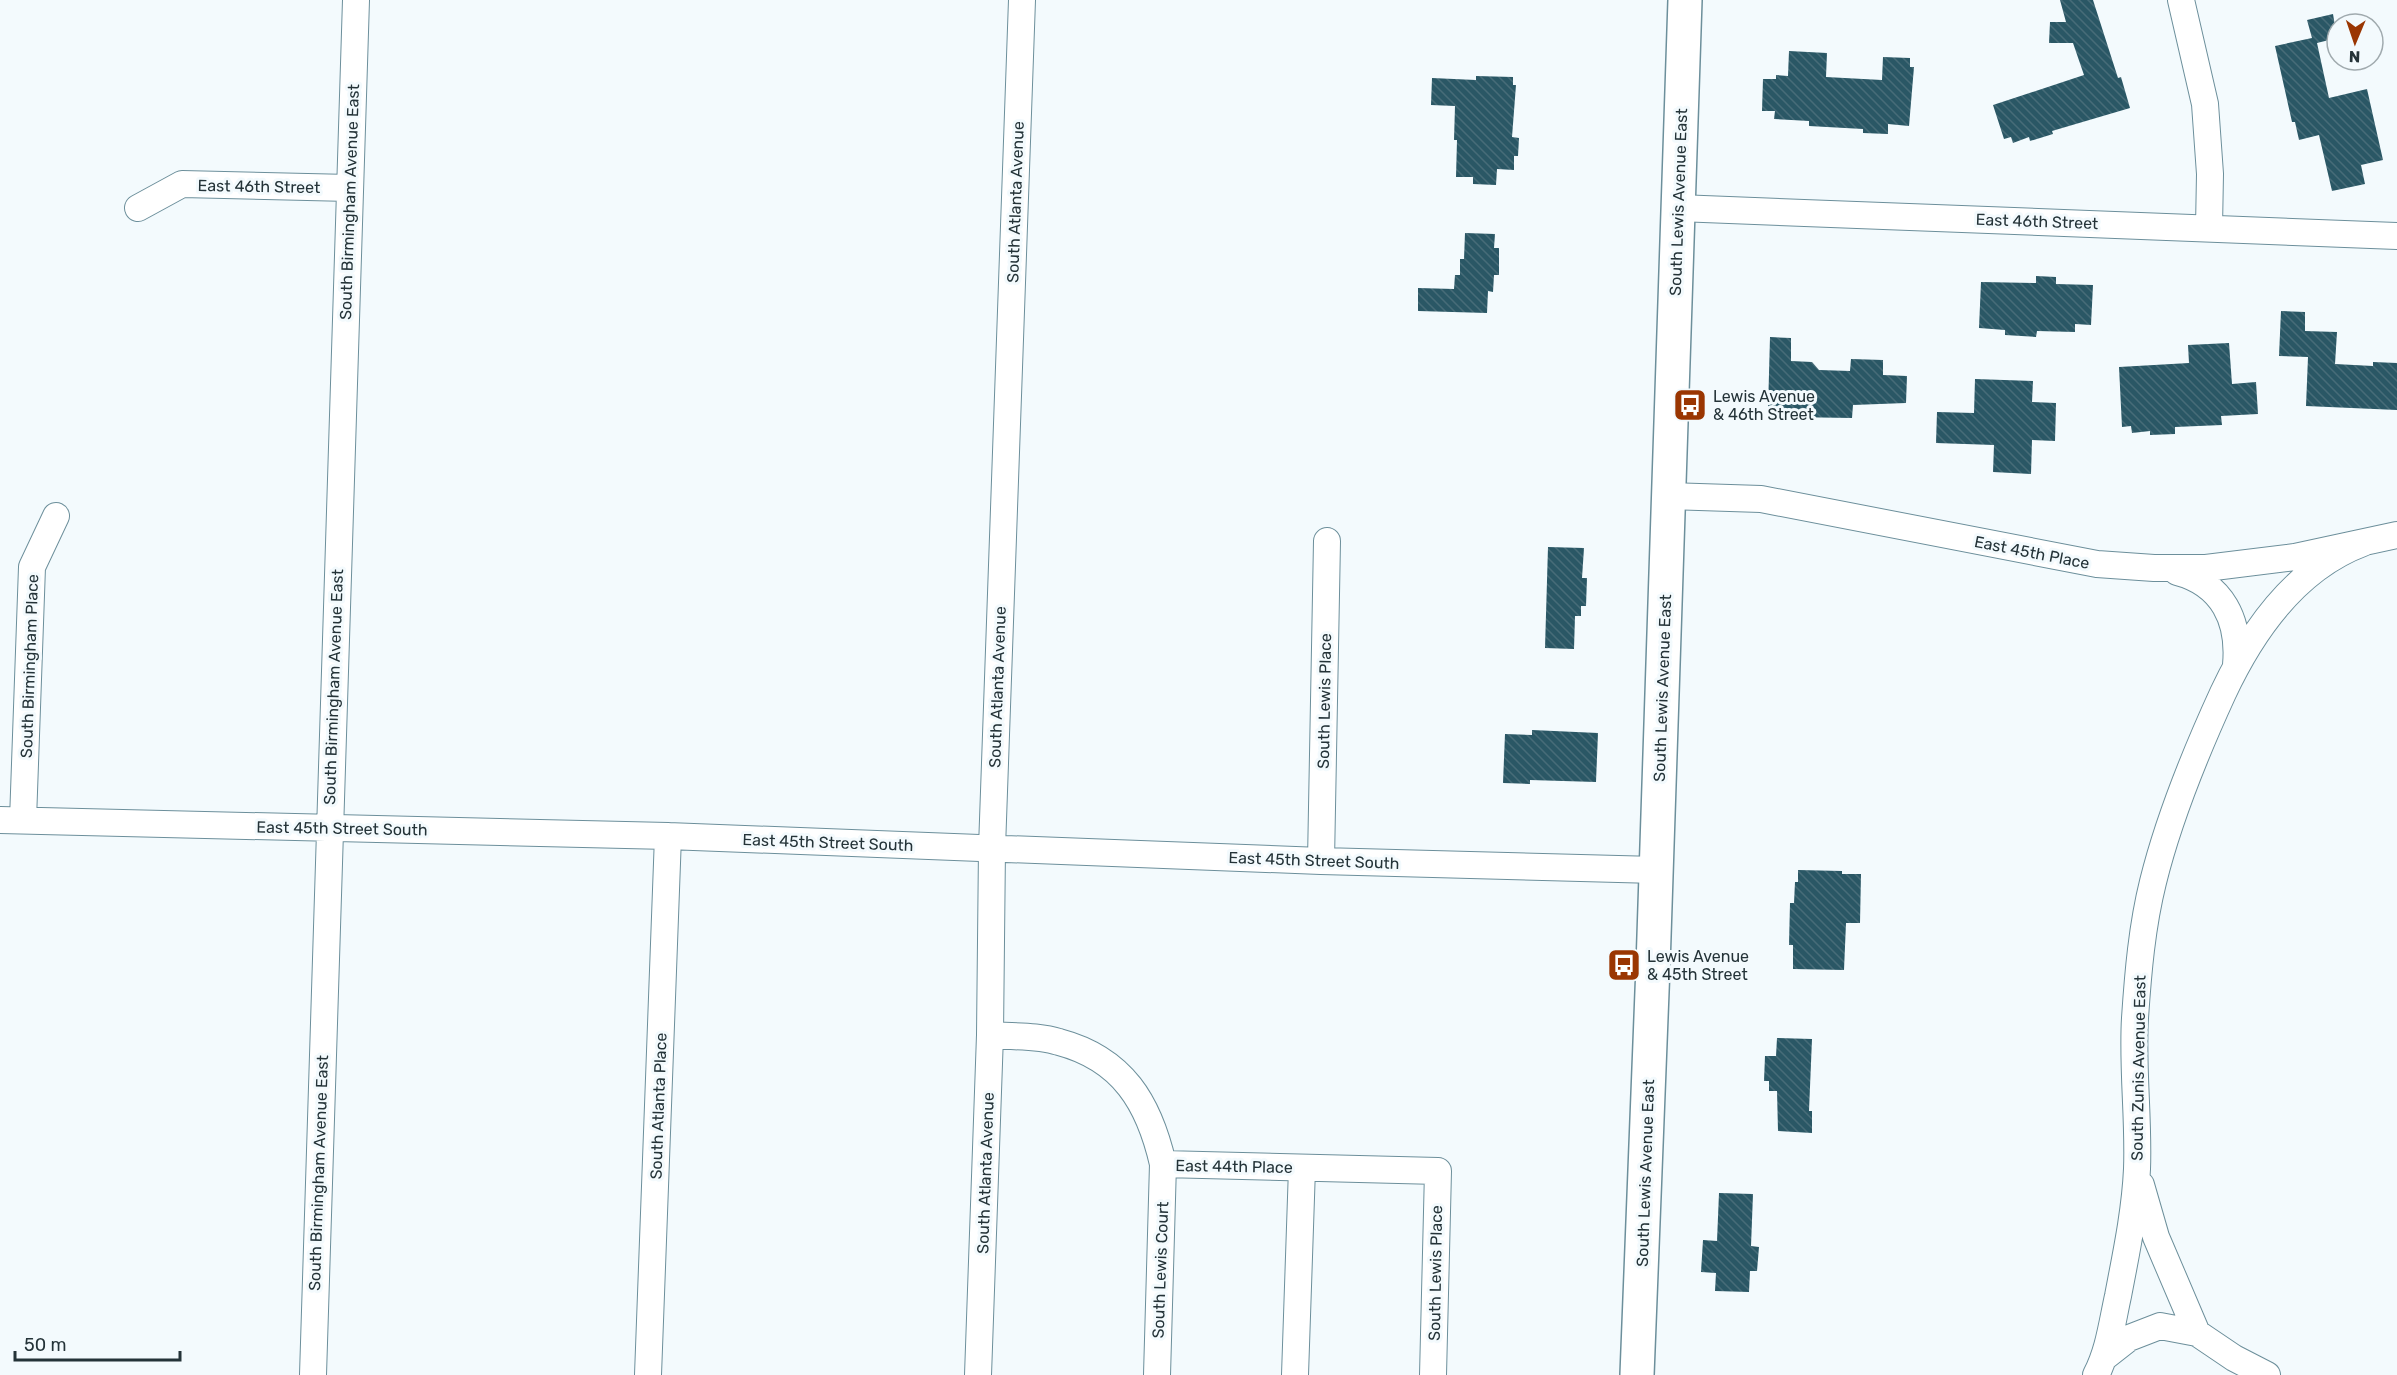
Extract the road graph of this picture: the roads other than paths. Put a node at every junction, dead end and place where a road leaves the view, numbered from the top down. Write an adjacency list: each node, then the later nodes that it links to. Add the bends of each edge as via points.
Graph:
1 (356, 0): 5 (street, South Birmingham Avenue East)
2 (1022, 0): 20 (street, South Atlanta Avenue)
3 (1685, 0): 7 (main road, South Lewis Avenue East)
4 (2181, 0): 8 (street, via 2205,104)
5 (350, 188): 6 (street, East 46th Street, via 182,184); 18 (street, South Birmingham Avenue East)
6 (138, 208)
7 (1678, 208): 8 (street, East 46th Street); 10 (main road, South Lewis Avenue East)
8 (2209, 227): 9 (street, East 46th Street)
9 (2397, 236)
10 (1668, 496): 15 (street, East 45th Place, via 1761,500 2097,564); 22 (main road, South Lewis Avenue East)
11 (56, 516): 17 (street, South Birmingham Place, via 32,567)
12 (2397, 535): 14 (street, East 45th Place)
13 (1327, 542): 21 (street, South Lewis Place)
14 (2363, 543): 15 (street, East 45th Place, via 2206,568); 16 (street, South Zunis Avenue East, via 2304,577 2263,624)
15 (2163, 568): 16 (street, via 2192,576 2221,599 2236,632)
16 (2236, 665): 25 (street, South Zunis Avenue East, via 2176,802 2152,883 2139,962 2135,1020)
17 (11, 820): 18 (street, East 45th Street South)
18 (329, 827): 19 (street, East 45th Street South); 30 (street, South Birmingham Avenue East)
19 (668, 836): 20 (street, East 45th Street South); 31 (street, South Atlanta Place)
20 (992, 848): 21 (street, East 45th Street South); 23 (street, South Atlanta Avenue)
21 (1322, 861): 22 (street, East 45th Street South)
22 (1656, 870): 36 (main road, South Lewis Avenue East)
23 (990, 1035): 24 (street, East 44th Place, via 1058,1041 1108,1064 1131,1086 1145,1109); 32 (street, South Atlanta Avenue)
24 (1163, 1164): 26 (street, East 44th Place); 33 (street, South Lewis Court)
25 (2137, 1166): 28 (street, via 2156,1237); 29 (street, South Zunis Avenue East, via 2131,1231)
26 (1302, 1168): 27 (street, East 44th Place); 34 (street)
27 (1437, 1171): 35 (street, South Lewis Place)
28 (2197, 1333): 29 (street, via 2160,1326 2129,1338); 37 (street)
29 (2101, 1365)
30 (312, 1375)
31 (648, 1375)
32 (978, 1375)
33 (1156, 1375)
34 (1296, 1375)
35 (1433, 1375)
36 (1637, 1375)
37 (2267, 1375)

